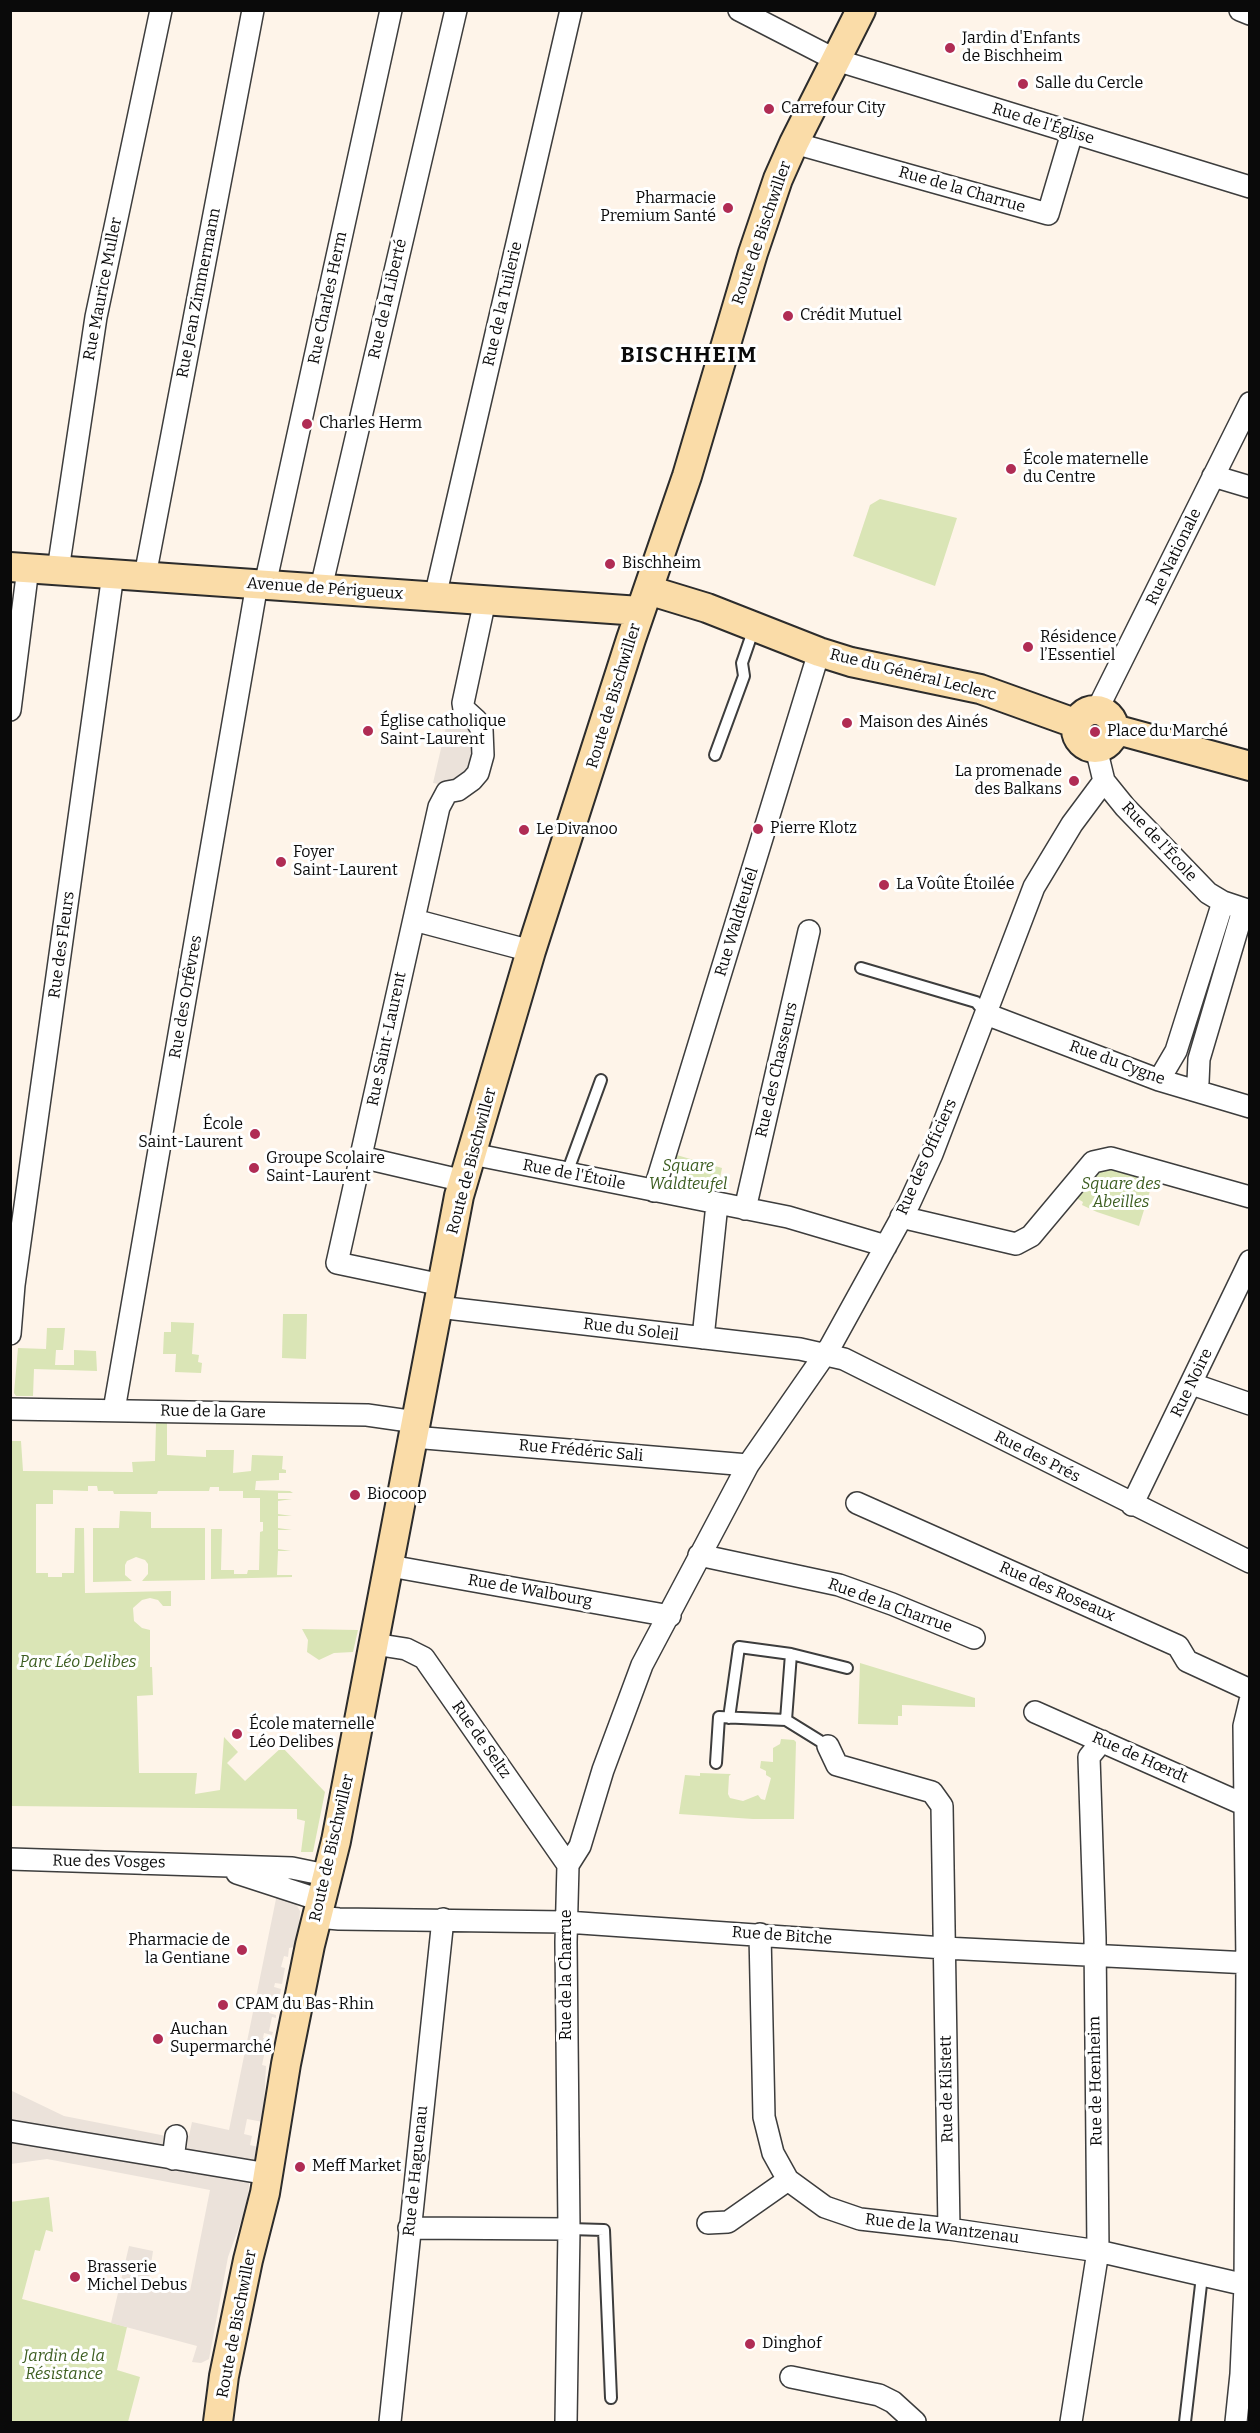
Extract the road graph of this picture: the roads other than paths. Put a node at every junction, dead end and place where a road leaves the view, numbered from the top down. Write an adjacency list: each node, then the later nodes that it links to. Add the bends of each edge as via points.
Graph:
1 (161, 10): 18 (street, Rue Maurice Muller, via 96,317)
2 (253, 10): 20 (street, Rue Jean Zimmermann)
3 (391, 10): 21 (street, Rue Charles Herm)
4 (456, 10): 22 (street, Rue de la Liberté)
5 (571, 10): 23 (street, Rue de la Tuilerie)
6 (739, 10): 10 (street, Rue de l'Église)
7 (861, 10): 10 (main road, Route de Bischwiller)
8 (1240, 10): 9 (street)
9 (1250, 14)
10 (836, 60): 11 (street, Rue de l'Église); 12 (main road, Route de Bischwiller)
11 (1072, 133): 12 (street, Rue de la Charrue, via 1048,214); 13 (street, Rue de l'Église)
12 (794, 143): 25 (main road, Route de Bischwiller, via 753,253 687,476)
13 (1250, 187)
14 (1250, 403): 15 (street, Rue Nationale)
15 (1213, 476): 16 (street); 29 (street, Rue Nationale)
16 (1250, 488)
17 (19, 567): 18 (main road, Avenue de Périgueux); 28 (street)
18 (58, 570): 19 (main road, Avenue de Périgueux)
19 (113, 574): 20 (main road, Avenue de Périgueux); 56 (street, Rue des Fleurs)
20 (145, 576): 21 (main road, Avenue de Périgueux)
21 (261, 584): 22 (main road, Avenue de Périgueux); 63 (street, Rue des Orfèvres)
22 (321, 588): 23 (main road, Avenue de Périgueux)
23 (435, 597): 24 (main road, Avenue de Périgueux)
24 (484, 600): 25 (main road, Avenue de Périgueux); 35 (street, Rue Saint-Laurent, via 463,703 482,730 483,755 472,780 447,792 439,807)
25 (644, 600): 26 (main road, Rue du Général Leclerc); 37 (main road, Route de Bischwiller)
26 (754, 627): 27 (main road, Rue du Général Leclerc); 30 (lane, via 742,663 744,676)
27 (819, 652): 29 (main road, Rue du Général Leclerc, via 981,689); 48 (street, Rue Waldteufel)
28 (10, 710)
29 (1096, 728): 31 (main road, Rue du Général Leclerc); 32 (street, Rue de l'École)
30 (715, 755)
31 (1250, 766)
32 (1104, 781): 33 (street, Rue de l'École, via 1208,893); 39 (street, Rue des Officiers, via 1034,886)
33 (1223, 902): 34 (street, Rue de l'École); 41 (street, via 1176,1051)
34 (1246, 910): 42 (street, via 1199,1059)
35 (414, 920): 37 (street); 45 (street, Rue Saint-Laurent)
36 (809, 931): 51 (street, Rue des Chasseurs)
37 (531, 951): 44 (main road, Route de Bischwiller)
38 (861, 968): 39 (lane, via 976,1002)
39 (986, 1014): 41 (street, Rue du Cygne); 52 (street, Rue des Officiers, via 932,1154)
40 (601, 1080): 46 (lane)
41 (1159, 1080): 42 (street, Rue du Cygne)
42 (1195, 1090): 43 (street, Rue du Cygne)
43 (1250, 1107)
44 (472, 1154): 46 (street, Rue de l'Étoile); 47 (main road, Route de Bischwiller)
45 (361, 1157): 47 (street); 55 (street, Rue Saint-Laurent, via 337,1263)
46 (567, 1173): 48 (street, Rue de l'Étoile)
47 (464, 1181): 55 (main road, Route de Bischwiller)
48 (654, 1191): 50 (street, Rue de l'Étoile)
49 (1250, 1197): 52 (street, via 1111,1158 1093,1162 1031,1236 1016,1244)
50 (717, 1204): 51 (street, Rue de l'Étoile); 58 (street)
51 (745, 1209): 53 (street, Rue de l'Étoile, via 788,1217)
52 (902, 1217): 53 (street, Rue des Officiers)
53 (886, 1246): 59 (street, Rue des Officiers)
54 (1250, 1261): 60 (street, Rue Noire)
55 (440, 1296): 58 (street, Rue du Soleil); 64 (main road, Route de Bischwiller)
56 (11, 1317): 57 (street, Rue des Fleurs)
57 (10, 1334)
58 (703, 1338): 59 (street, Rue du Soleil)
59 (824, 1354): 65 (street, Rue des Officiers); 67 (street, Rue des Prés, via 844,1359)
60 (1192, 1384): 61 (street); 67 (street, Rue Noire)
61 (1250, 1404)
62 (10, 1409): 63 (street, Rue de la Gare)
63 (114, 1410): 64 (street, Rue de la Gare, via 367,1415)
64 (414, 1430): 65 (street, Rue Frédéric Sali); 71 (main road, Route de Bischwiller)
65 (748, 1465): 68 (street, Rue des Officiers)
66 (857, 1503): 77 (street, Rue des Roseaux, via 1178,1646 1187,1661)
67 (1132, 1505): 70 (street, Rue des Prés)
68 (718, 1518): 69 (street, Rue de la Charrue)
69 (699, 1555): 72 (street, Rue de la Charrue); 73 (street, Rue de la Charrue, via 839,1585)
70 (1250, 1562)
71 (390, 1566): 72 (street, Rue de Walbourg); 74 (main road, Route de Bischwiller)
72 (670, 1616): 87 (street, Rue de la Charrue, via 642,1665 580,1845)
73 (974, 1638)
74 (374, 1644): 87 (street, Rue de Seltz, via 406,1649 424,1658); 88 (main road, Route de Bischwiller, via 336,1841)
75 (791, 1654): 76 (lane); 80 (lane, via 739,1647); 81 (lane)
76 (847, 1668)
77 (1250, 1690)
78 (1250, 1701): 85 (street, via 1244,1726)
79 (1035, 1712): 82 (street, Rue de Hœrdt)
80 (729, 1718): 81 (lane); 84 (lane, via 719,1717)
81 (786, 1720): 83 (lane)
82 (1102, 1741): 85 (street, Rue de Hœrdt); 93 (street, Rue de Hœnheim, via 1089,1757)
83 (828, 1746): 92 (street, Rue de Kilstett, via 837,1765 932,1792 942,1806)
84 (716, 1763)
85 (1245, 1804): 94 (street)
86 (10, 1859): 88 (street, Rue des Vosges, via 292,1868)
87 (568, 1865): 90 (street, Rue de la Charrue)
88 (321, 1897): 89 (street, Rue de Bitche, via 339,1919); 99 (main road, Route de Bischwiller)
89 (443, 1919): 90 (street, Rue de Bitche); 102 (street, Rue de Haguenau)
90 (566, 1922): 91 (street, Rue de Bitche); 103 (street, Rue de la Charrue)
91 (760, 1934): 92 (street, Rue de Bitche); 100 (street, Rue de la Wantzenau, via 764,2117 774,2153)
92 (944, 1948): 93 (street, Rue de Bitche); 104 (street, Rue de Kilstett)
93 (1095, 1956): 94 (street, Rue de Bitche); 105 (street, Rue de Hœnheim)
94 (1248, 1963): 95 (street)
95 (1248, 2117): 107 (street)
96 (10, 2131): 98 (street)
97 (176, 2136): 98 (street)
98 (173, 2159): 99 (street)
99 (268, 2174): 111 (main road, Route de Bischwiller, via 224,2376)
100 (788, 2180): 101 (street, via 728,2222); 104 (street, Rue de la Wantzenau, via 825,2207 860,2219)
101 (708, 2223)
102 (409, 2228): 103 (street); 112 (street, Rue de Haguenau)
103 (569, 2229): 110 (lane, via 604,2230); 113 (street, Rue de la Charrue)
104 (949, 2229): 105 (street, Rue de la Wantzenau)
105 (1098, 2251): 106 (street, Rue de la Wantzenau); 115 (street, Rue de Hœnheim)
106 (1202, 2276): 107 (street, Rue de la Wantzenau); 116 (lane)
107 (1247, 2286): 108 (street)
108 (1245, 2375): 117 (street)
109 (791, 2377): 114 (street, via 879,2395)
110 (611, 2398)
111 (218, 2422)
112 (390, 2422)
113 (566, 2422)
114 (915, 2422)
115 (1071, 2422)
116 (1185, 2422)
117 (1236, 2422)

